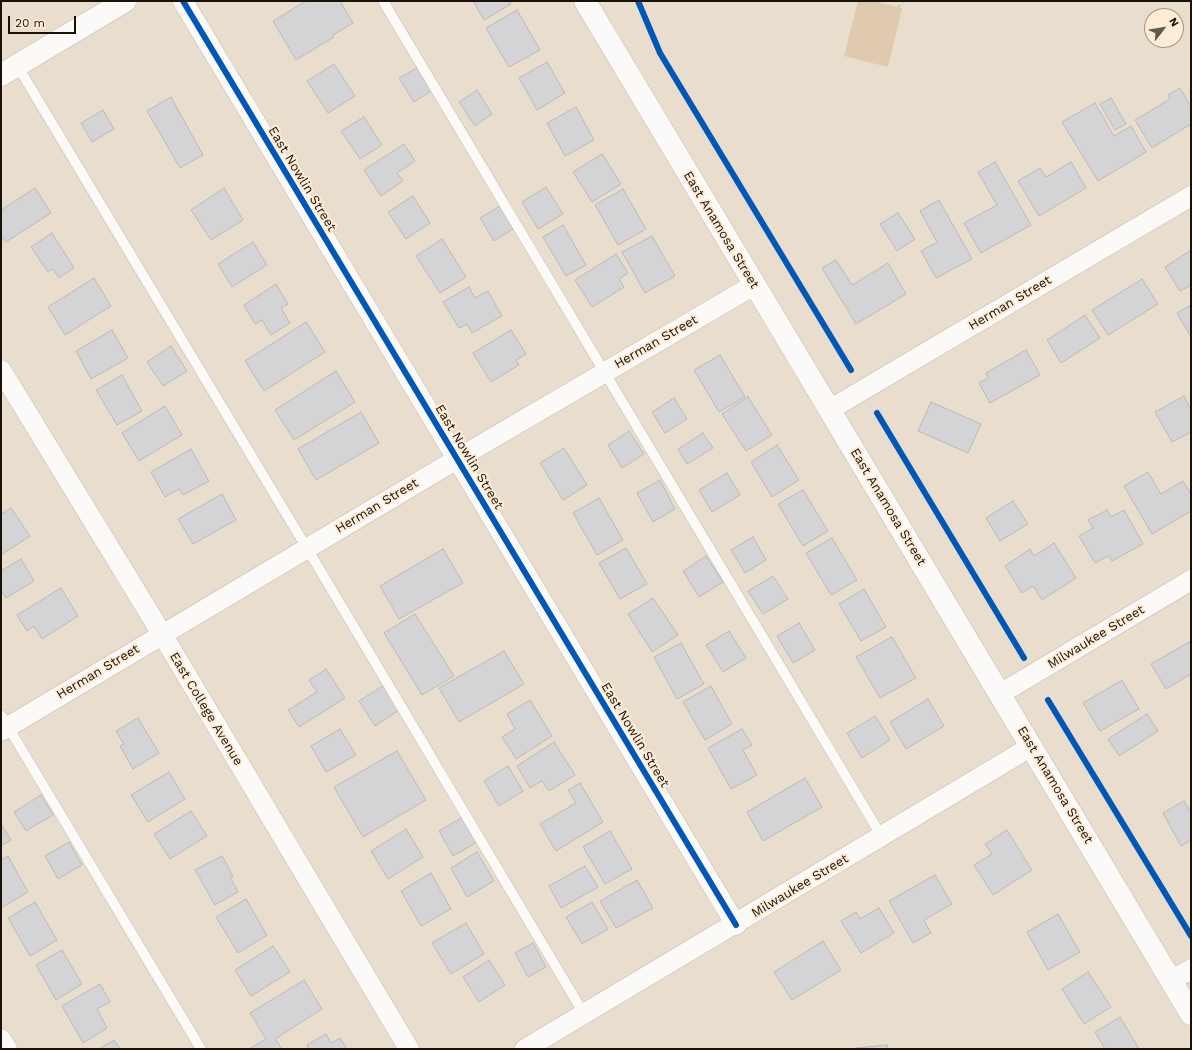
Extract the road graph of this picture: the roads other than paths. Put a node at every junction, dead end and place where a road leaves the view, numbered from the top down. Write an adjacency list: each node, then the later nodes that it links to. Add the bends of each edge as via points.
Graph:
1 (125, 1): 5 (main road)
2 (183, 1): 11 (street, East Nowlin Street)
3 (383, 1): 9 (lane)
4 (585, 1): 7 (main road, East Anamosa Street)
5 (9, 70): 12 (lane)
6 (1191, 196): 10 (street, Herman Street)
7 (754, 285): 9 (street, Herman Street); 10 (main road, East Anamosa Street)
8 (1, 370): 14 (street, East College Avenue)
9 (606, 372): 11 (street, Herman Street); 18 (lane)
10 (829, 410): 15 (main road, East Anamosa Street)
11 (457, 459): 12 (street, Herman Street); 19 (street, East Nowlin Street)
12 (307, 548): 14 (street, Herman Street); 22 (lane)
13 (1191, 580): 15 (street, Milwaukee Street)
14 (162, 634): 16 (street, Herman Street); 27 (street, East College Avenue)
15 (1000, 694): 17 (main road, East Anamosa Street)
16 (3, 724): 26 (lane)
17 (1032, 746): 18 (street, Milwaukee Street); 21 (main road, East Anamosa Street)
18 (882, 837): 19 (street, Milwaukee Street)
19 (736, 925): 22 (street, Milwaukee Street)
20 (1191, 969): 21 (street)
21 (1171, 981): 23 (main road, East Anamosa Street)
22 (584, 1014): 28 (street, Milwaukee Street)
23 (1191, 1014)
24 (1, 1039): 25 (street)
25 (7, 1049)
26 (201, 1049)
27 (409, 1049)
28 (525, 1049)

